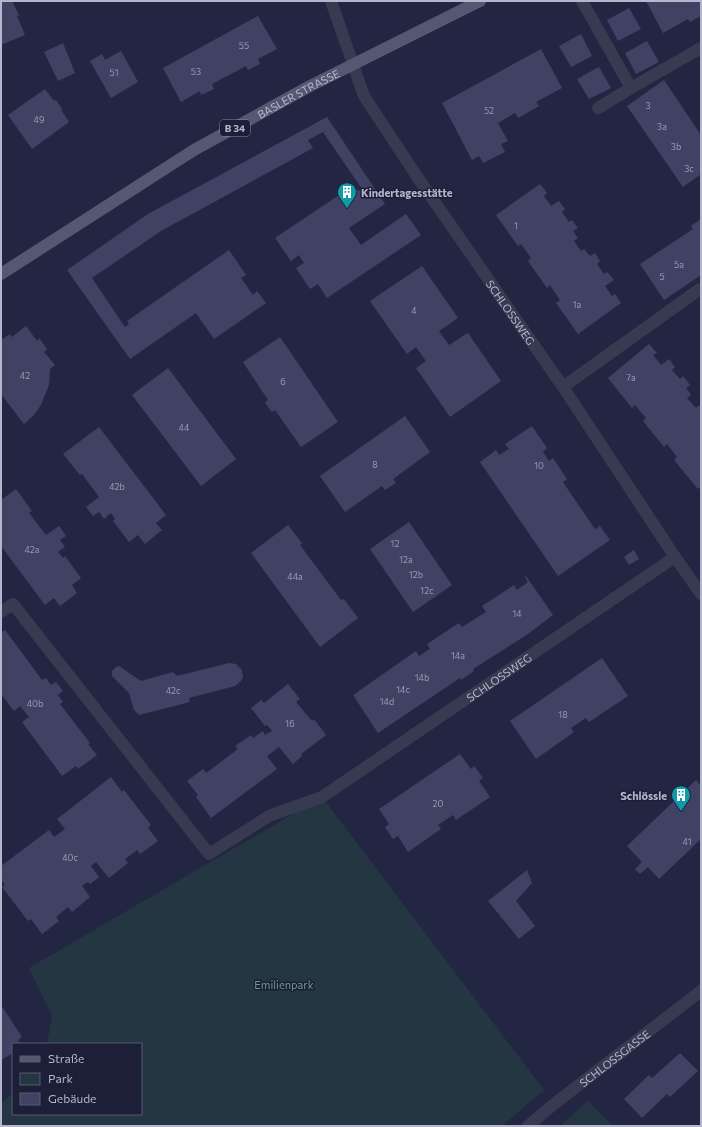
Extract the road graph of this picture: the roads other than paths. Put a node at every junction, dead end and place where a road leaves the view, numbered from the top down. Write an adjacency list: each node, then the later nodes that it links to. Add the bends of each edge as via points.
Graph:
1 (331, 1): 5 (street, SCHLOSSWEG)
2 (480, 1): 5 (main road, BASLER STRASSE / B 34)
3 (582, 1): 6 (street)
4 (701, 48): 6 (street)
5 (352, 65): 8 (main road, BASLER STRASSE / B 34, via 194,150); 10 (street, SCHLOSSWEG, via 364,96)
6 (631, 88): 7 (street)
7 (598, 108)
8 (1, 274)
9 (700, 289): 10 (street)
10 (563, 387): 11 (street, SCHLOSSWEG)
11 (675, 557): 12 (street, SCHLOSSWEG); 13 (street, SCHLOSSWEG, via 322,797 269,816 209,854 13,604)
12 (701, 594)
13 (1, 612)
14 (701, 991): 15 (street, SCHLOSSGASSE)
15 (528, 1126)

